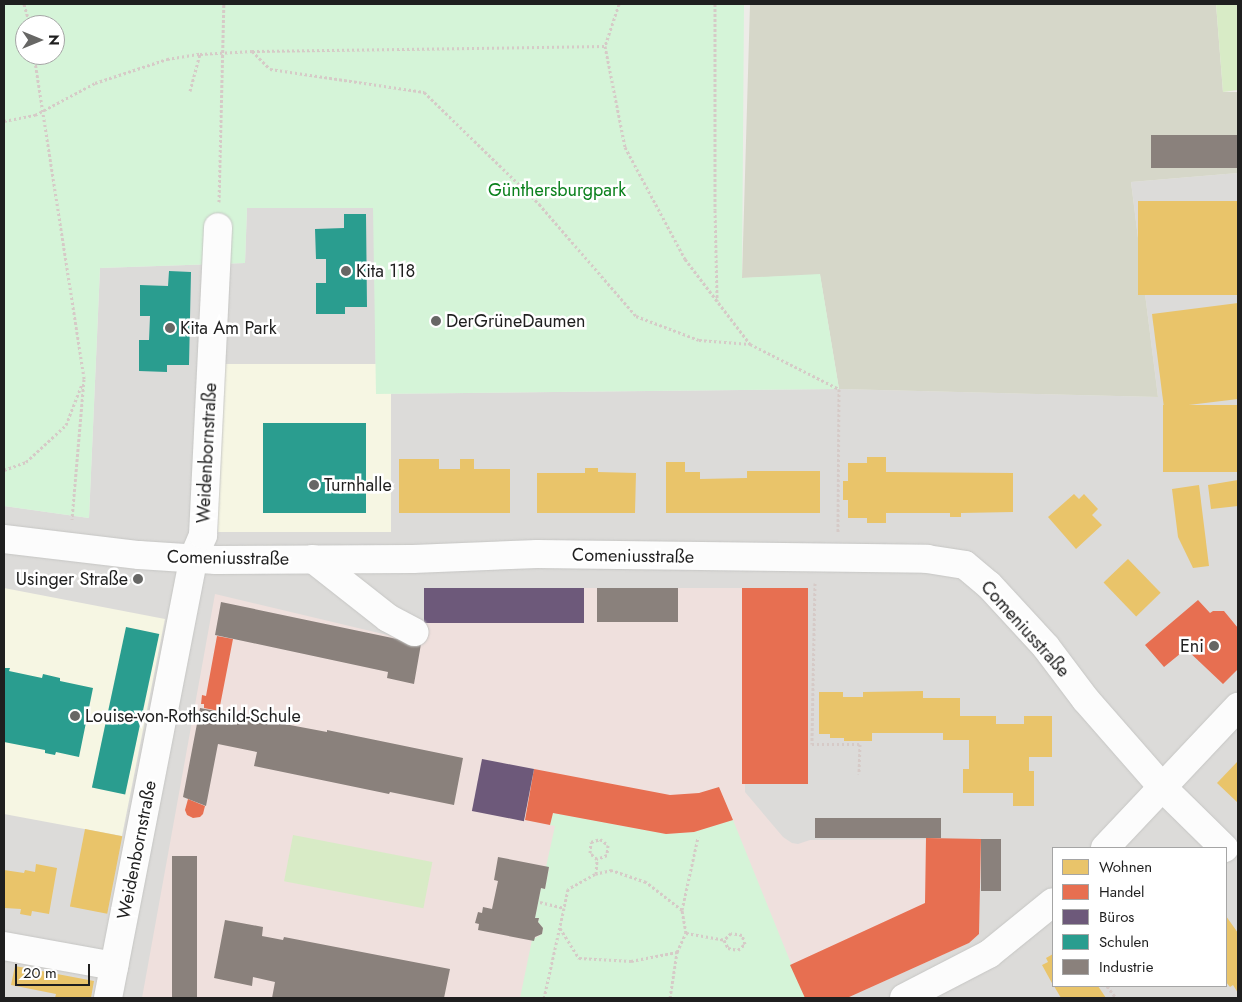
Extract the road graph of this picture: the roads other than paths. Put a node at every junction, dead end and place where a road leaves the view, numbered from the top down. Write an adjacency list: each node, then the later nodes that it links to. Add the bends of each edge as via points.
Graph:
1 (218, 227): 3 (street, Weidenbornstraße, via 203,535)
2 (4, 538): 3 (street, Comeniusstraße)
3 (193, 559): 4 (street, Comeniusstraße); 14 (street, Weidenbornstraße)
4 (313, 559): 5 (street, via 388,618); 7 (street, Comeniusstraße, via 537,554 927,558 965,566 988,585 1046,647 1086,700)
5 (414, 632)
6 (1238, 707): 7 (street)
7 (1163, 788): 8 (street); 9 (street, Comeniusstraße)
8 (1106, 847)
9 (1223, 847)
10 (1227, 851): 11 (street, Comeniusstraße)
11 (1238, 862)
12 (1052, 903): 16 (street, via 989,954)
13 (4, 946): 14 (street)
14 (114, 966): 15 (street, Weidenbornstraße)
15 (108, 998)
16 (904, 998)

